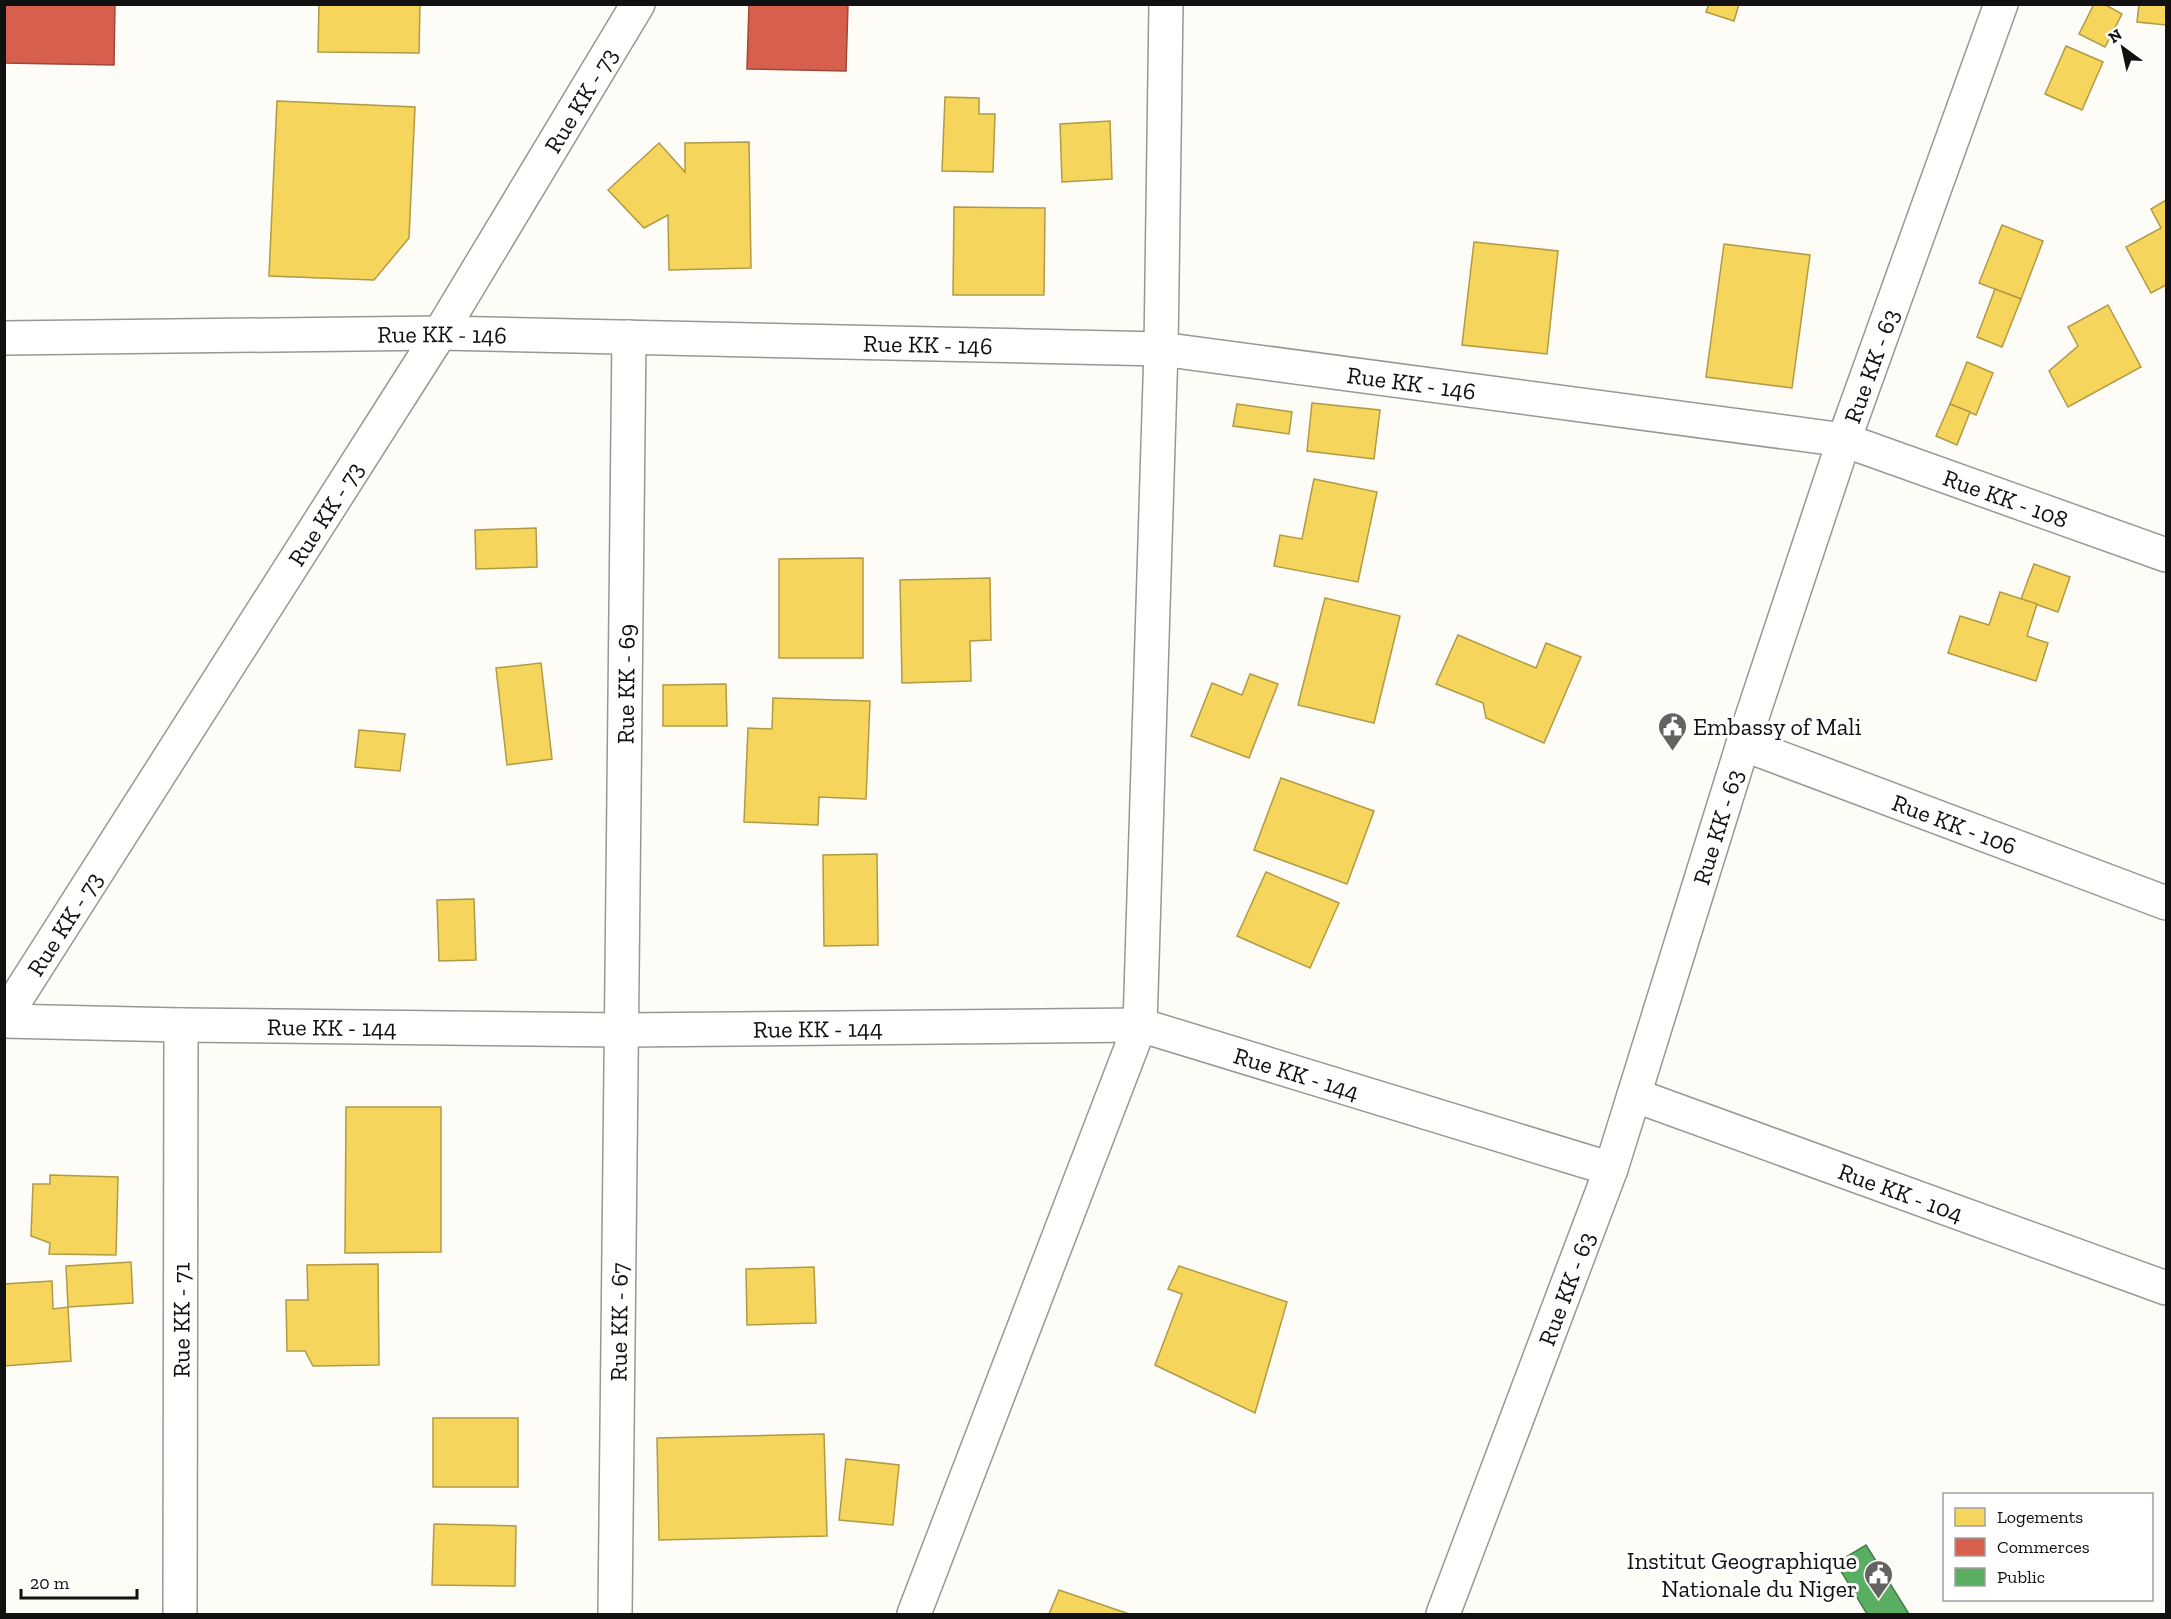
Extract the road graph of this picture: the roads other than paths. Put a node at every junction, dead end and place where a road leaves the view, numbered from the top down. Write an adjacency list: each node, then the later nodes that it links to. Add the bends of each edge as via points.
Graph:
1 (638, 4): 4 (street, Rue KK - 73)
2 (1166, 4): 7 (street)
3 (2001, 4): 8 (street, Rue KK - 63)
4 (440, 333): 5 (street, Rue KK - 146); 6 (street, Rue KK - 146); 12 (street, Rue KK - 73)
5 (4, 338)
6 (629, 338): 7 (street, Rue KK - 146); 15 (street, Rue KK - 69)
7 (1161, 349): 8 (street, Rue KK - 146); 14 (street)
8 (1844, 440): 9 (street, Rue KK - 108); 10 (street, Rue KK - 63)
9 (2166, 555)
10 (1743, 744): 11 (street, Rue KK - 106); 16 (street, Rue KK - 63)
11 (2166, 903)
12 (4, 1020): 13 (street, Rue KK - 144)
13 (182, 1025): 15 (street, Rue KK - 144); 19 (street, Rue KK - 71)
14 (1140, 1025): 15 (street, Rue KK - 144); 17 (street, Rue KK - 144); 21 (street)
15 (623, 1030): 20 (street, Rue KK - 67)
16 (1634, 1095): 17 (street, Rue KK - 63); 18 (street, Rue KK - 104)
17 (1611, 1169): 22 (street, Rue KK - 63)
18 (2166, 1288)
19 (180, 1614)
20 (615, 1614)
21 (914, 1614)
22 (1443, 1614)

